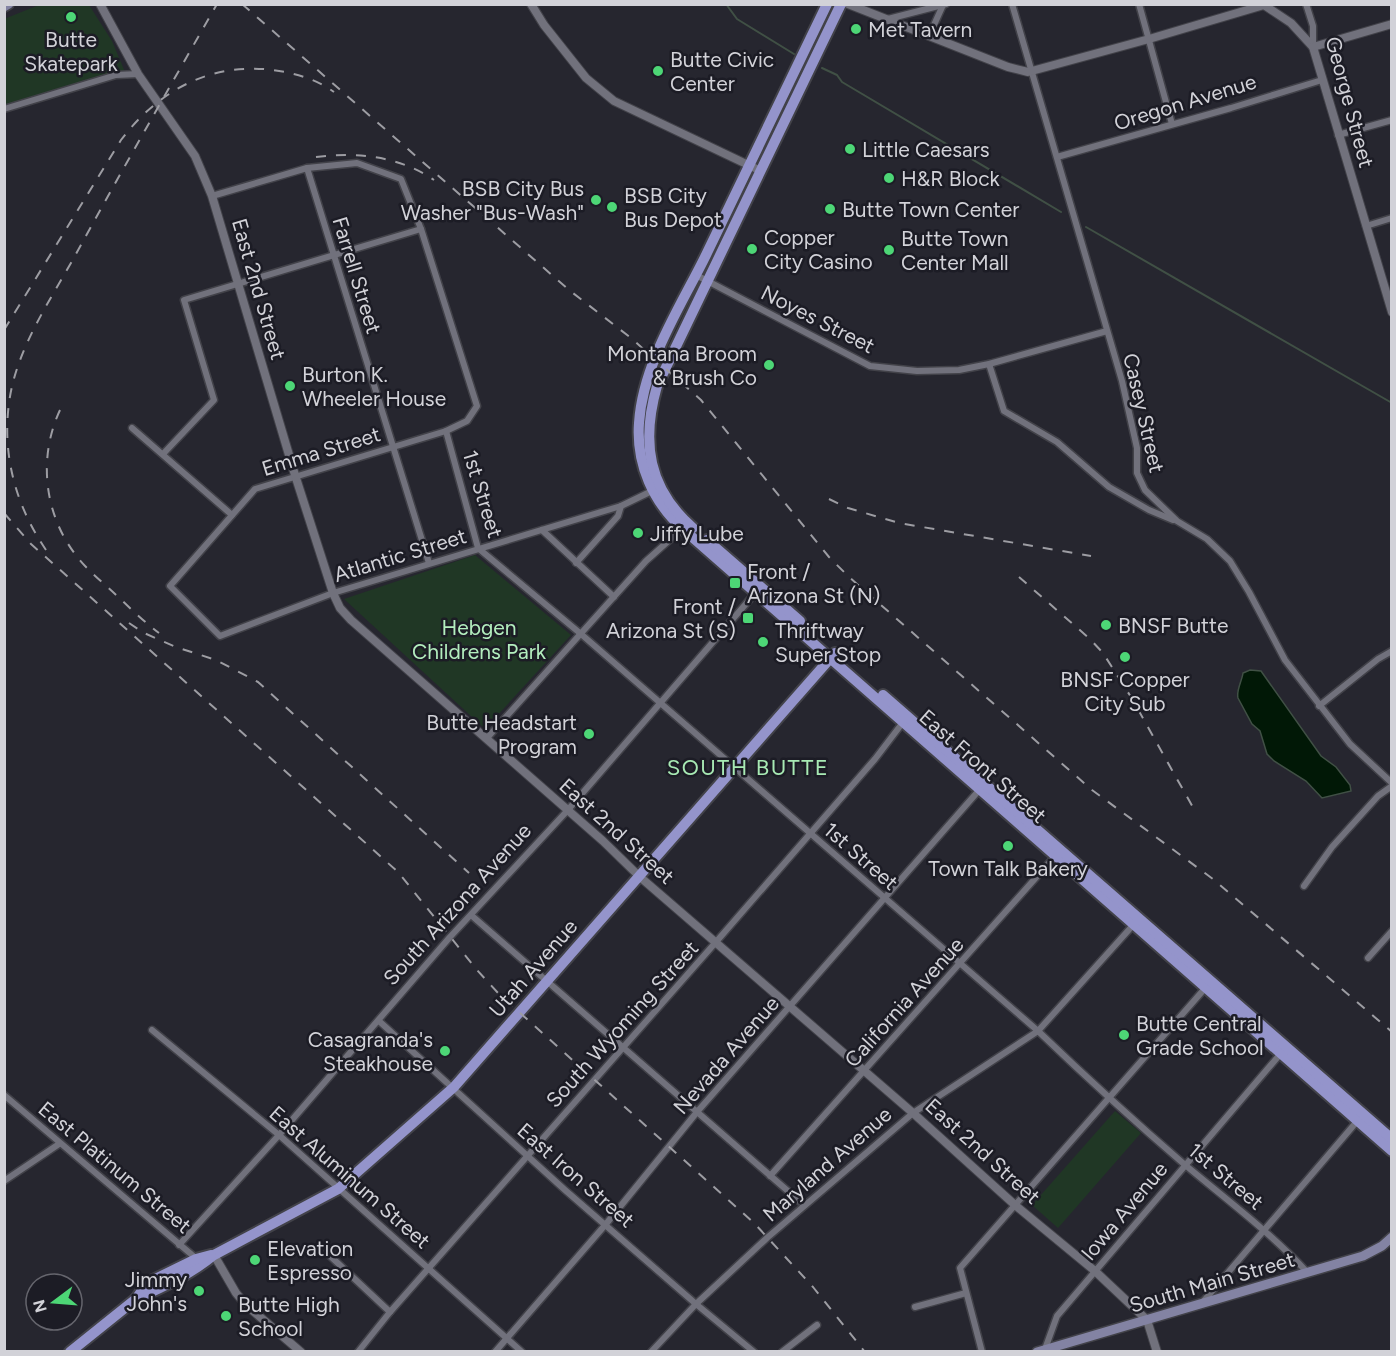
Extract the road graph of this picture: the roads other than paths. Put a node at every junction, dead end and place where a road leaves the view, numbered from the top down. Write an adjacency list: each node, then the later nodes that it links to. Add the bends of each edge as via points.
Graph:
1 (9, 4): 12 (main road)
2 (100, 4): 19 (street, East 2nd Street)
3 (531, 4): 26 (street, via 586,78 614,101)
4 (827, 4): 26 (main road, East Front Street)
5 (841, 4): 28 (main road)
6 (848, 4): 13 (street)
7 (1012, 4): 18 (street, Casey Street)
8 (1139, 4): 16 (street)
9 (1306, 4): 17 (street, George Street, via 1313,26)
10 (944, 5): 13 (street); 15 (street)
11 (1264, 5): 16 (street); 17 (street, via 1291,23)
12 (4, 7)
13 (886, 20): 15 (street)
14 (1392, 24): 17 (street)
15 (929, 36): 18 (street, via 1017,71)
16 (1149, 39): 18 (street); 23 (street)
17 (1313, 47): 20 (street, George Street)
18 (1032, 72): 25 (street, Casey Street)
19 (138, 74): 21 (street, via 116,75); 29 (street, East 2nd Street, via 186,140)
20 (1322, 80): 23 (street, Oregon Avenue); 24 (street, George Street)
21 (4, 109)
22 (1392, 120): 24 (street)
23 (1172, 124): 25 (street, Oregon Avenue)
24 (1338, 135): 31 (street, George Street)
25 (1057, 157): 39 (street, Casey Street)
26 (749, 166): 28 (street); 34 (main road, East Front Street)
27 (307, 168): 29 (street); 32 (street, via 357,164 401,179); 33 (street, Farrell Street)
28 (761, 171): 35 (main road)
29 (212, 196): 36 (street, East 2nd Street)
30 (1392, 219): 31 (street)
31 (1366, 226): 37 (street, George Street)
32 (421, 229): 33 (street); 43 (street, Emma Street, via 477,406 467,421)
33 (334, 255): 36 (street); 44 (street, Farrell Street)
34 (696, 275): 35 (street, Noyes Street); 38 (main road, East Front Street)
35 (708, 281): 40 (main road); 41 (street, Noyes Street, via 870,366 917,371 959,370)
36 (238, 284): 45 (street, via 184,300 214,399); 46 (street, East 2nd Street)
37 (1392, 312)
38 (676, 315): 40 (main road, via 681,321); 47 (main road, East Front Street, via 646,381 641,405 639,442 645,474)
39 (1107, 331): 41 (street, Noyes Street); 50 (street, Casey Street, via 1131,418 1137,473 1145,489)
40 (667, 362): 47 (main road, East Front Street, via 651,407 648,441)
41 (989, 364): 50 (street, via 1004,411 1058,442 1109,487)
42 (132, 428): 45 (street)
43 (446, 431): 44 (street, Emma Street); 53 (street, 1st Street)
44 (393, 446): 46 (street, Emma Street); 54 (street, Farrell Street)
45 (163, 454): 49 (street)
46 (295, 475): 49 (street, Emma Street, via 255,489); 57 (street, East 2nd Street)
47 (656, 489): 48 (street, Atlantic Street); 51 (main road, East Front Street, via 672,519)
48 (621, 506): 52 (street, Atlantic Street); 55 (street, via 618,516)
49 (232, 515): 60 (street, Emma Street, via 170,586)
50 (1177, 521): 64 (street, Casey Street, via 1207,539 1230,561 1285,660)
51 (686, 526): 56 (main road, East Front Street); 58 (street, via 646,561)
52 (542, 530): 53 (street, Atlantic Street); 55 (street)
53 (478, 548): 54 (street, Atlantic Street); 59 (street, 1st Street)
54 (429, 563): 57 (street, Atlantic Street)
55 (576, 563): 58 (street)
56 (758, 590): 62 (main road, East Front Street); 63 (street, South Arizona Avenue)
57 (333, 593): 60 (street, Atlantic Street); 66 (street, East 2nd Street, via 351,620)
58 (614, 597): 59 (street)
59 (581, 634): 63 (street, 1st Street); 66 (street)
60 (220, 636)
61 (1392, 651): 64 (street)
62 (833, 655): 65 (main road, East Front Street); 67 (main road, Utah Avenue)
63 (661, 703): 67 (street, 1st Street); 70 (street, South Arizona Avenue)
64 (1319, 706): 68 (street, Casey Street, via 1350,744)
65 (906, 719): 69 (main road, East Front Street); 71 (street, South Wyoming Street)
66 (487, 738): 70 (street, East 2nd Street)
67 (734, 768): 71 (street, 1st Street); 73 (main road, Utah Avenue)
68 (1392, 785): 74 (street, via 1332,847)
69 (982, 787): 72 (main road, East Front Street); 75 (street, Nevada Avenue)
70 (567, 810): 73 (street, East 2nd Street); 76 (street, South Arizona Avenue)
71 (809, 833): 75 (street, 1st Street); 79 (street, South Wyoming Street)
72 (1059, 853): 77 (main road, East Front Street); 81 (street, California Avenue)
73 (640, 877): 79 (street, East 2nd Street); 82 (main road, Utah Avenue)
74 (1304, 886)
75 (884, 898): 81 (street, 1st Street); 84 (street, Nevada Avenue)
76 (471, 915): 82 (street); 85 (street, South Arizona Avenue)
77 (1136, 921): 83 (main road, East Front Street); 87 (street, Maryland Avenue)
78 (1392, 931): 80 (street)
79 (716, 942): 84 (street, East 2nd Street); 88 (street, South Wyoming Street)
80 (1368, 958)
81 (959, 964): 87 (street, 1st Street); 90 (street, California Avenue)
82 (547, 982): 88 (street); 91 (main road, Utah Avenue)
83 (1208, 984): 89 (main road, East Front Street); 93 (street)
84 (790, 1007): 90 (street, East 2nd Street); 94 (street, Nevada Avenue)
85 (378, 1021): 91 (street, East Iron Street); 97 (street, South Arizona Avenue)
86 (152, 1030): 97 (street, East Aluminum Street)
87 (1038, 1031): 93 (street, 1st Street); 95 (street, Maryland Avenue)
88 (622, 1047): 94 (street); 101 (street, South Wyoming Street)
89 (1283, 1050): 96 (main road, East Front Street); 102 (street, Iowa Avenue)
90 (864, 1072): 95 (street, East 2nd Street); 103 (street, California Avenue)
91 (454, 1087): 101 (street, East Iron Street); 105 (main road, Utah Avenue)
92 (4, 1095): 99 (street, East Platinum Street)
93 (1110, 1099): 102 (street, 1st Street); 106 (street)
94 (697, 1112): 103 (street); 108 (street, Nevada Avenue)
95 (913, 1113): 106 (street, East 2nd Street); 107 (street, Maryland Avenue)
96 (1360, 1117): 98 (main road, East Front Street); 100 (main road, East Front Street); 109 (street)
97 (279, 1135): 105 (street, East Aluminum Street); 111 (street, South Arizona Avenue)
98 (1392, 1139)
99 (59, 1144): 104 (street); 111 (street, East Platinum Street)
100 (1392, 1151)
101 (528, 1156): 108 (street, East Iron Street); 115 (street, South Wyoming Street)
102 (1186, 1165): 109 (street, 1st Street); 116 (street, Iowa Avenue)
103 (770, 1176): 107 (street)
104 (4, 1181)
105 (338, 1189): 113 (main road, Utah Avenue); 115 (street, East Aluminum Street)
106 (1016, 1205): 116 (street, East 2nd Street); 118 (street, via 960,1268)
107 (804, 1206): 120 (street, Maryland Avenue)
108 (606, 1224): 120 (street, East Iron Street); 126 (street, Nevada Avenue)
109 (1264, 1229): 117 (street, 1st Street); 121 (street)
110 (1392, 1237): 117 (main road, South Main Street, via 1363,1256)
111 (179, 1245): 114 (street, East Platinum Street)
112 (327, 1253): 123 (street)
113 (214, 1255): 114 (main road, Utah Avenue); 129 (street, via 246,1305)
114 (200, 1261): 119 (main road, Utah Avenue); 119 (main road, Utah Avenue, via 147,1283)
115 (429, 1269): 123 (street, South Wyoming Street); 126 (street, East Aluminum Street)
116 (1095, 1271): 124 (street, East 2nd Street); 127 (street, Iowa Avenue, via 1057,1316)
117 (1308, 1273): 121 (main road, South Main Street)
118 (966, 1293): 122 (street); 136 (street)
119 (136, 1299): 128 (main road)
120 (696, 1304): 133 (street, Maryland Avenue); 134 (street, East Iron Street)
121 (1202, 1304): 124 (main road, South Main Street)
122 (915, 1307)
123 (390, 1312): 130 (street, South Wyoming Street)
124 (1147, 1320): 127 (main road, South Main Street); 137 (street)
125 (817, 1325): 135 (street)
126 (507, 1339): 131 (street, Nevada Avenue); 132 (street, East Aluminum Street)
127 (1041, 1350)
128 (70, 1352)
129 (301, 1352)
130 (358, 1352)
131 (495, 1352)
132 (522, 1352)
133 (651, 1352)
134 (754, 1352)
135 (782, 1352)
136 (982, 1352)
137 (1157, 1352)

